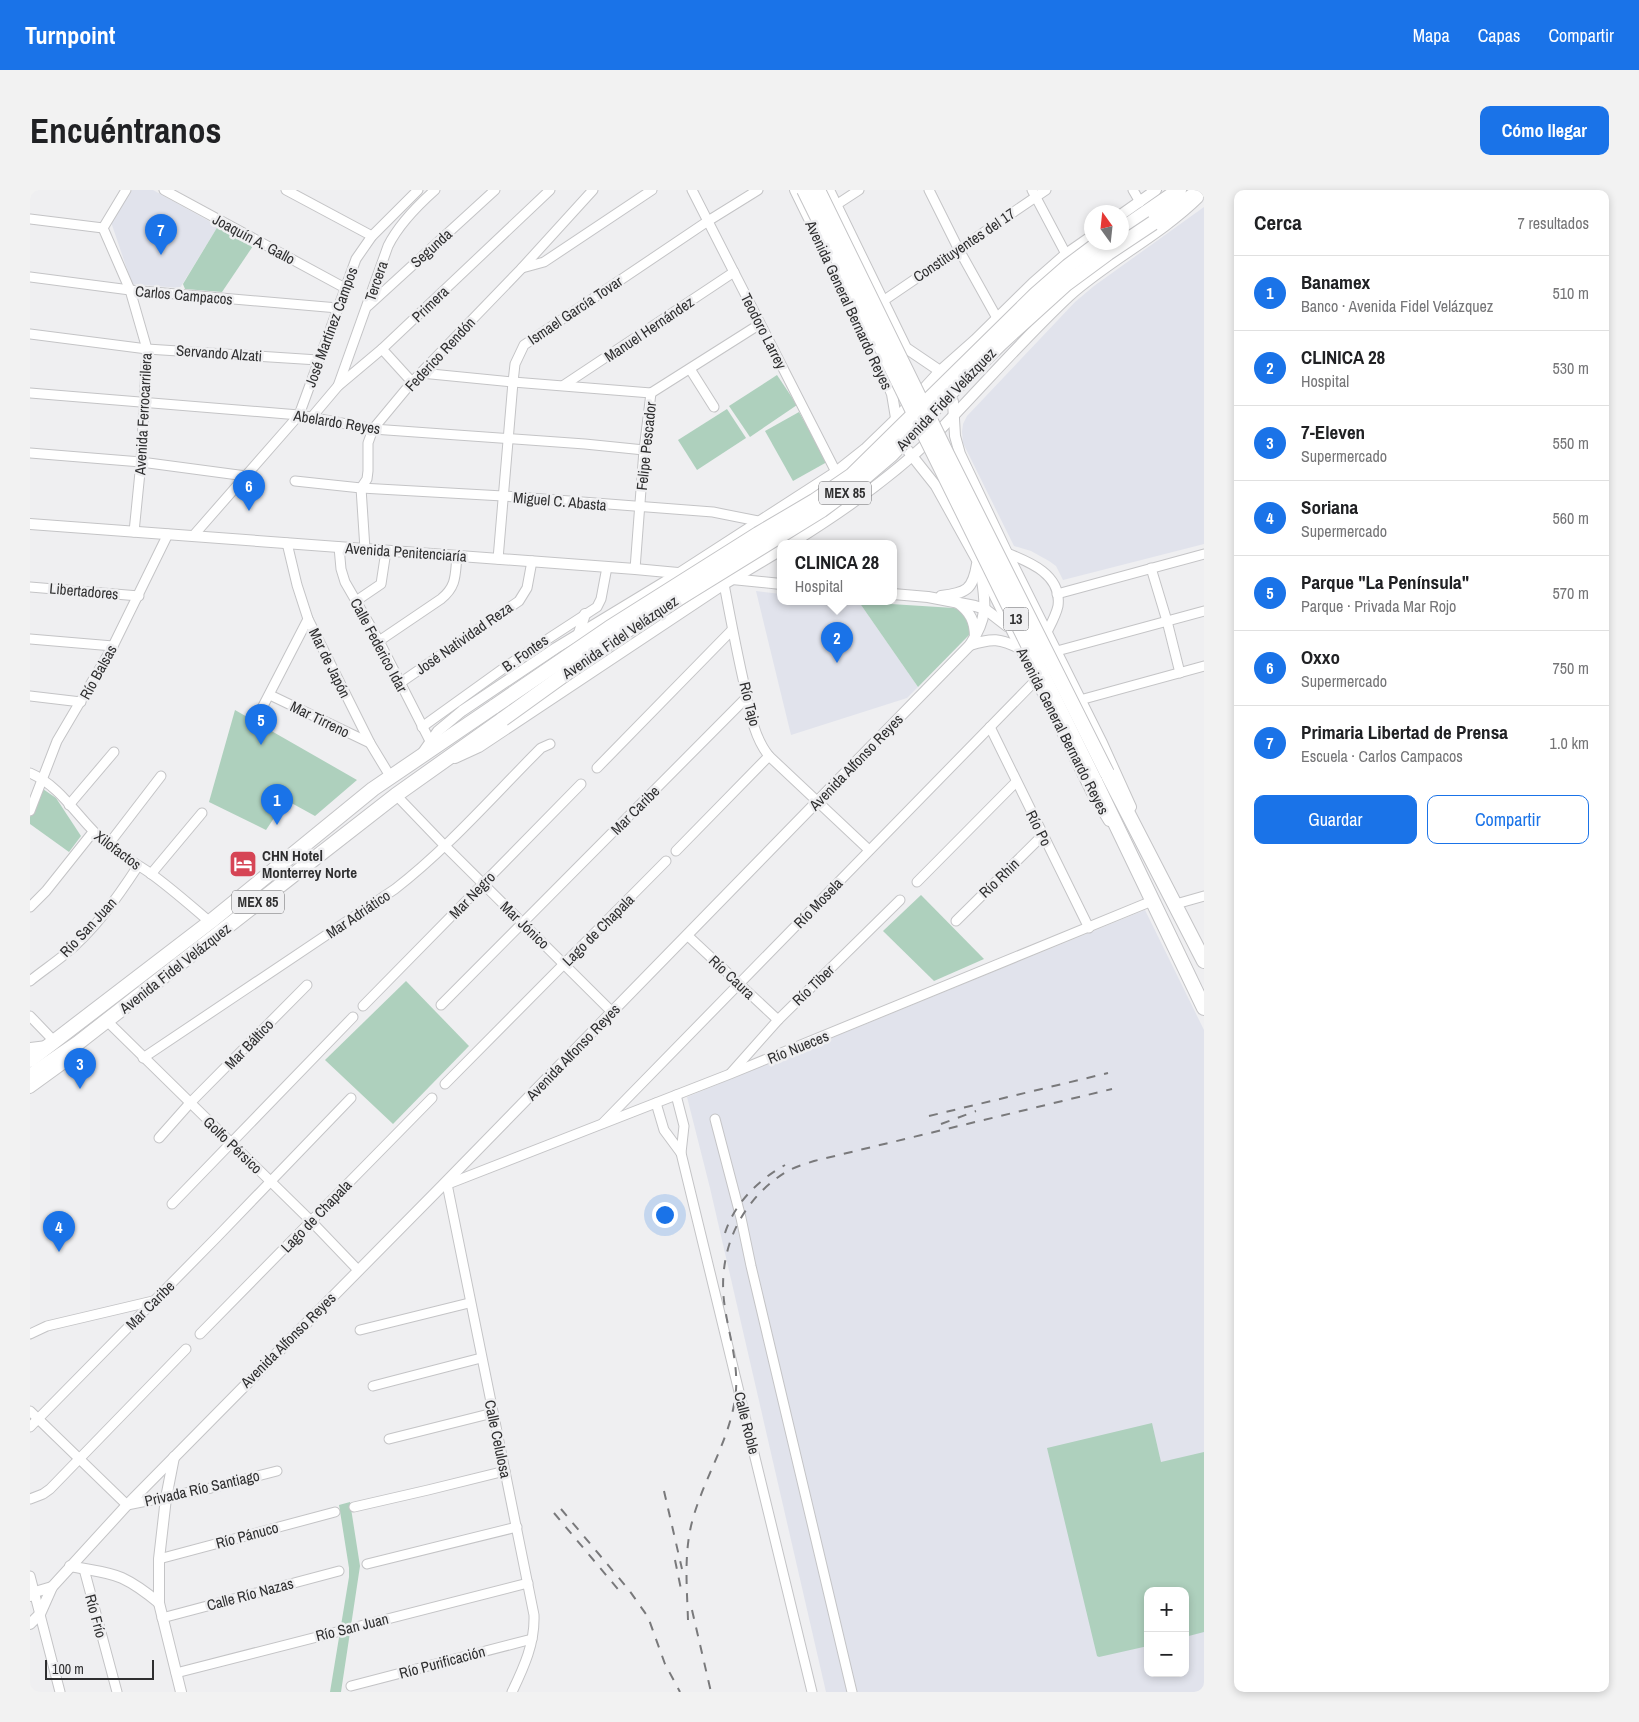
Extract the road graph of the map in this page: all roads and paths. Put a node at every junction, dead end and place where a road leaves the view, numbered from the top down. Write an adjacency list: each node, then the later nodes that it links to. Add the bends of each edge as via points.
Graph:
1 (126, 190): 31 (street)
2 (164, 190): 40 (street, Joaquín A. Gallo)
3 (286, 190): 32 (street)
4 (435, 190): 24 (street, Tercera)
5 (495, 190): 43 (street, Segunda)
6 (550, 190): 51 (street, Primera)
7 (593, 190): 37 (street, Federico Rendón)
8 (652, 190): 37 (street, via 544,262)
9 (692, 190): 29 (street, Teodoro Larrey)
10 (758, 190): 29 (street, Ismael García Tovar)
11 (795, 190): 53 (street, Avenida General Bernardo Reyes)
12 (804, 190): 169 (main road, Avenida General Bernardo Reyes / 13, bridge)
13 (818, 190): 167 (main road, Avenida General Bernardo Reyes / 13, bridge, via 946,452)
14 (829, 190): 25 (street, Avenida General Bernardo Reyes)
15 (859, 190): 25 (street)
16 (929, 190): 34 (street)
17 (1046, 190): 23 (street, Constituyentes del 17)
18 (1133, 190): 26 (street)
19 (1156, 190): 26 (street)
20 (1179, 190): 26 (main road, Avenida Fidel Velázquez)
21 (414, 191): 24 (street); 32 (street, José Martínez Campos)
22 (1202, 191): 26 (main road, Avenida Fidel Velázquez); 54 (street, via 1160,231 1071,294)
23 (1034, 193): 34 (street, Constituyentes del 17); 36 (street)
24 (422, 201): 43 (street, Tercera, via 393,236)
25 (836, 205): 42 (street, Avenida General Bernardo Reyes)
26 (1146, 212): 27 (street); 30 (main road, Avenida Fidel Velázquez); 153 (main road, Avenida Fidel Velázquez / MEX 85, bridge, via 1108,253 1060,290 1001,343 891,455 857,484 822,510 618,636)
27 (1129, 213)
28 (30, 219): 31 (street)
29 (708, 221): 38 (street, Teodoro Larrey); 59 (street, Ismael García Tovar, via 524,345 515,364)
30 (1129, 224)
31 (103, 228): 41 (street, Avenida Ferrocarrilera)
32 (372, 236): 40 (street, José Martínez Campos, via 356,259)
33 (1084, 242): 36 (street)
34 (958, 248): 42 (street, Constituyentes del 17); 45 (street)
35 (1089, 250): 151 (main road, Avenida Fidel Velázquez / MEX 85, bridge, via 1036,294 852,475 609,628)
36 (1066, 254): 45 (street)
37 (522, 268): 57 (street, Federico Rendón)
38 (734, 272): 46 (street, Teodoro Larrey); 60 (street, Manuel Hernández)
39 (30, 278): 41 (street, Carlos Campacos)
40 (345, 288): 44 (street, José Martínez Campos)
41 (130, 290): 44 (street, Carlos Campacos); 50 (street, Avenida Ferrocarrilera)
42 (883, 301): 49 (street, Avenida General Bernardo Reyes)
43 (367, 306): 61 (street, Tercera)
44 (338, 308): 52 (street, José Martínez Campos)
45 (997, 318): 48 (street)
46 (760, 324): 55 (street, Felipe Pescador); 78 (street, Teodoro Larrey)
47 (30, 334): 50 (street, Servando Alzati)
48 (975, 340): 54 (street, via 972,354 976,363 984,368); 56 (street)
49 (906, 348): 53 (street, via 900,362 889,365); 56 (street, Avenida General Bernardo Reyes)
50 (147, 349): 52 (street, Servando Alzati); 64 (street, Avenida Ferrocarrilera)
51 (382, 349): 58 (street); 61 (street, Primera)
52 (318, 360): 67 (street, José Martínez Campos)
53 (879, 362): 69 (street, Avenida General Bernardo Reyes, via 892,394)
54 (998, 368): 66 (street)
55 (690, 369): 63 (street, Felipe Pescador); 65 (street)
56 (940, 371): 66 (street, Avenida General Bernardo Reyes, via 949,386); 69 (street)
57 (422, 373): 58 (street, Federico Rendón); 59 (street)
58 (412, 382): 70 (street, Federico Rendón)
59 (513, 382): 60 (street); 71 (street, Ismael García Tovar)
60 (564, 385): 63 (street)
61 (338, 386): 68 (street, Primera)
62 (30, 393): 64 (street, Abelardo Reyes)
63 (651, 394): 72 (street, Felipe Pescador)
64 (144, 402): 67 (street, Abelardo Reyes); 76 (street, Avenida Ferrocarrilera)
65 (714, 407)
66 (954, 414): 75 (street); 77 (street, Avenida General Bernardo Reyes, via 957,445)
67 (299, 415): 68 (street, Abelardo Reyes); 79 (street, José Martínez Campos)
68 (311, 418): 70 (street, Abelardo Reyes)
69 (896, 419): 74 (street); 75 (street, Avenida General Bernardo Reyes, via 900,439)
70 (373, 429): 71 (street, Abelardo Reyes); 82 (street, Federico Rendón, via 368,443 367,478)
71 (509, 439): 72 (street, Abelardo Reyes); 84 (street, Ismael García Tovar)
72 (644, 450): 85 (street, Felipe Pescador)
73 (30, 453): 76 (street)
74 (855, 456): 78 (street); 83 (street, via 868,461 874,468 876,477)
75 (912, 456): 81 (street, Avenida General Bernardo Reyes); 83 (street)
76 (141, 462): 79 (street); 88 (street, Avenida Ferrocarrilera)
77 (967, 470): 81 (street, via 956,465 945,468 938,476); 98 (street, Avenida General Bernardo Reyes)
78 (836, 472): 86 (street)
79 (246, 476): 90 (street, José Martínez Campos)
80 (295, 481): 82 (street, Miguel C. Abasta)
81 (936, 486): 103 (street, Avenida General Bernardo Reyes)
82 (361, 488): 84 (street, Miguel C. Abasta); 95 (street, Federico Rendón)
83 (870, 490): 91 (street)
84 (503, 496): 85 (street, Miguel C. Abasta); 101 (street, Ismael García Tovar)
85 (640, 507): 86 (street, Miguel C. Abasta, via 713,512); 106 (street, Felipe Pescador)
86 (758, 521): 94 (street)
87 (30, 524): 88 (street, Avenida Penitenciaría)
88 (134, 532): 89 (street, Avenida Penitenciaría)
89 (168, 534): 90 (street, Avenida Penitenciaría); 115 (street, Río Balsas)
90 (193, 536): 92 (street, Avenida Penitenciaría)
91 (796, 540)
92 (287, 543): 93 (street, Avenida Penitenciaría); 123 (street, Mar de Japón)
93 (339, 547): 95 (street, Avenida Penitenciaría); 117 (street, Calle Federico Idar, via 342,575)
94 (719, 547): 107 (street, via 720,558 726,568); 108 (street)
95 (365, 549): 96 (street, Avenida Penitenciaría)
96 (386, 551): 100 (street, Avenida Penitenciaría); 117 (street, via 381,584)
97 (777, 552): 107 (street)
98 (1007, 553): 114 (street, via 1038,566 1050,578); 127 (street, Avenida General Bernardo Reyes)
99 (1204, 554): 105 (street)
100 (457, 556): 101 (street, Avenida Penitenciaría); 130 (street, via 454,584 450,591)
101 (498, 559): 102 (street, Avenida Penitenciaría)
102 (532, 561): 104 (street, Avenida Penitenciaría); 138 (street, José Natividad Reza, via 527,588 519,601)
103 (978, 563): 116 (street, via 967,590); 119 (street, Avenida Alfonso Reyes); 126 (street, Avenida General Bernardo Reyes)
104 (607, 567): 106 (street, Avenida Penitenciaría); 122 (street, B. Fontes, via 600,601)
105 (1151, 568): 114 (street); 124 (street)
106 (635, 569): 108 (street, Avenida Penitenciaría)
107 (744, 573): 109 (street)
108 (678, 574): 109 (street, Avenida Penitenciaría); 111 (street)
109 (729, 582): 110 (street, Avenida Penitenciaría); 120 (street); 125 (street, Río Tajo)
110 (777, 584)
111 (658, 585): 120 (street, via 673,584 682,590 687,599); 128 (street)
112 (30, 587): 115 (street, Libertadores)
113 (897, 594): 116 (street)
114 (1057, 594): 127 (street, via 1058,605)
115 (139, 596): 132 (street, Río Balsas)
116 (928, 597): 118 (street)
117 (356, 601): 130 (street, Calle Federico Idar)
118 (957, 602): 119 (street); 131 (street, via 971,616 974,627)
119 (985, 609): 126 (street); 131 (street, Avenida Alfonso Reyes)
120 (687, 610): 153 (street, via 478,747)
121 (1204, 611): 124 (street)
122 (585, 614): 128 (street); 145 (street, B. Fontes)
123 (308, 619): 139 (street); 148 (street, Mar de Japón)
124 (1167, 621): 134 (street); 136 (street)
125 (732, 630): 141 (street, Río Tajo); 154 (street)
126 (1011, 630): 133 (street, Avenida General Bernardo Reyes)
127 (1047, 632): 134 (street, Avenida General Bernardo Reyes)
128 (579, 633): 147 (street, via 462,711)
129 (30, 639): 132 (street)
130 (379, 641): 138 (street, Calle Federico Idar)
131 (972, 641): 133 (street, via 996,639); 162 (street, Avenida Alfonso Reyes)
132 (112, 646): 143 (street, Río Balsas)
133 (1022, 650): 137 (street, Avenida General Bernardo Reyes)
134 (1057, 651): 142 (street, Avenida General Bernardo Reyes)
135 (1204, 666): 136 (street)
136 (1180, 673): 142 (street)
137 (1036, 680): 146 (street, Río Mosela); 169 (street, Avenida General Bernardo Reyes, via 1092,793)
138 (400, 683): 145 (street, Calle Federico Idar)
139 (270, 695): 144 (street); 148 (street, Mar Tirreno)
140 (30, 696): 143 (street)
141 (747, 697): 152 (street, Río Tajo, via 759,741); 186 (street, Mar Caribe)
142 (1080, 700): 167 (street, Avenida General Bernardo Reyes, via 1124,788)
143 (81, 702): 158 (street, Río Balsas, via 65,725)
144 (262, 708)
145 (422, 727): 147 (street, Calle Federico Idar)
146 (990, 727): 159 (street, Río Po); 172 (street, Río Mosela)
147 (430, 741): 151 (street)
148 (370, 743): 157 (street, Mar de Japón)
149 (550, 744): 171 (street, Mar Adriático, via 541,748)
150 (114, 752): 163 (street)
151 (422, 754): 157 (main road, Avenida Fidel Velázquez / MEX 85)
152 (769, 756): 162 (street, Río Tajo); 173 (street)
153 (440, 763): 161 (main road, Avenida Fidel Velázquez / MEX 85)
154 (597, 768)
155 (30, 773): 158 (street, Xilofactos)
156 (161, 776): 170 (street)
157 (390, 776): 185 (main road, Avenida Fidel Velázquez / MEX 85)
158 (42, 778): 163 (street, Xilofactos); 164 (street, Río Balsas)
159 (1016, 782): 168 (street, Río Po); 177 (street)
160 (581, 784): 178 (street, Mar Negro)
161 (396, 795): 171 (street, Mar Jónico); 201 (main road, Avenida Fidel Velázquez / MEX 85)
162 (818, 801): 172 (street, Río Tajo); 188 (street, Avenida Alfonso Reyes)
163 (69, 805): 166 (street, Xilofactos)
164 (30, 811)
165 (202, 813): 176 (street)
166 (93, 832): 170 (street, Xilofactos); 183 (street)
167 (1140, 834): 182 (main road, Avenida General Bernardo Reyes / 13)
168 (1043, 836): 184 (street, Río Rhin); 187 (street, Río Po)
169 (1124, 842): 181 (main road, Avenida General Bernardo Reyes / 13)
170 (108, 845): 175 (street, Xilofactos)
171 (444, 846): 178 (street, Mar Jónico); 205 (street, Mar Adriático, via 377,902)
172 (869, 850): 192 (street, Río Mosela)
173 (676, 851)
174 (666, 861): 190 (street, Lago de Chapala)
175 (138, 866): 176 (street, Xilofactos); 191 (street, Río San Juan, via 109,908 78,943)
176 (151, 874): 185 (street, Xilofactos)
177 (917, 882)
178 (483, 884): 186 (street, Mar Jónico); 195 (street, Mar Negro)
179 (1204, 896): 182 (street)
180 (900, 900): 200 (street, Río Tiber)
181 (1152, 901): 187 (street, Río Nueces); 196 (main road, Avenida General Bernardo Reyes / 13)
182 (1176, 904): 189 (main road, Avenida General Bernardo Reyes / 13)
183 (30, 907)
184 (956, 921)
185 (210, 922): 202 (main road, Avenida Fidel Velázquez / MEX 85)
186 (523, 923): 190 (street, Mar Jónico); 194 (street, Mar Caribe)
187 (1089, 928): 207 (street, Río Nueces)
188 (687, 935): 192 (street, Río Caura); 197 (street, Avenida Alfonso Reyes)
189 (1204, 961)
190 (564, 964): 197 (street, Mar Jónico); 209 (street, Lago de Chapala)
191 (30, 981)
192 (739, 984): 200 (street, Río Caura); 217 (street, Río Mosela)
193 (307, 985): 214 (street, Mar Báltico)
194 (441, 1005)
195 (363, 1006)
196 (1204, 1008)
197 (612, 1012): 222 (street, Avenida Alfonso Reyes)
198 (30, 1016): 202 (street)
199 (353, 1017): 219 (street)
200 (778, 1020): 207 (street, Río Tiber)
201 (107, 1021): 203 (main road, Avenida Fidel Velázquez / MEX 85); 205 (street, Golfo Pérsico)
202 (51, 1044): 204 (street); 206 (main road, Avenida Fidel Velázquez / MEX 85)
203 (78, 1044): 208 (main road, Avenida Fidel Velázquez / MEX 85); 210 (street, via 70,1059)
204 (30, 1048)
205 (143, 1058): 214 (street, Golfo Pérsico)
206 (30, 1060)
207 (730, 1074): 211 (street, Río Nueces)
208 (30, 1076)
209 (444, 1084)
210 (30, 1088)
211 (676, 1095): 215 (street, Río Nueces); 220 (street, Calle Roble, via 684,1126)
212 (350, 1098): 221 (street, Mar Caribe)
213 (432, 1098): 224 (street, Lago de Chapala)
214 (190, 1103): 218 (street, Mar Báltico); 219 (street, Golfo Pérsico)
215 (656, 1103): 217 (street, Río Nueces); 220 (street, Calle Roble, via 664,1130)
216 (715, 1119): 270 (street)
217 (600, 1126): 222 (street, Río Nueces)
218 (159, 1138)
219 (229, 1143): 221 (street, Golfo Pérsico); 223 (street)
220 (681, 1153): 269 (street, Calle Roble)
221 (270, 1182): 224 (street, Golfo Pérsico); 226 (street, Mar Caribe)
222 (444, 1185): 225 (street, Avenida Alfonso Reyes); 227 (street, Calle Celulosa)
223 (172, 1204)
224 (311, 1221): 225 (street, Golfo Pérsico); 230 (street, Lago de Chapala)
225 (358, 1270): 239 (street, Avenida Alfonso Reyes)
226 (154, 1300): 229 (street, via 47,1326); 236 (street, Mar Caribe)
227 (469, 1303): 228 (street); 232 (street, Calle Celulosa)
228 (360, 1330)
229 (30, 1334)
230 (200, 1334)
231 (186, 1349): 240 (street)
232 (481, 1358): 233 (street); 235 (street, Calle Celulosa)
233 (373, 1386)
234 (30, 1411): 236 (street)
235 (493, 1413): 238 (street); 242 (street, Calle Celulosa)
236 (38, 1419): 237 (street, Mar Caribe); 240 (street)
237 (30, 1427)
238 (389, 1439)
239 (174, 1456): 243 (street); 245 (street, Avenida Alfonso Reyes)
240 (80, 1459): 244 (street, via 44,1494); 245 (street)
241 (277, 1471): 243 (street, Privada Río Santiago)
242 (505, 1471): 246 (street); 248 (street, Calle Celulosa)
243 (166, 1498): 245 (street, Privada Río Santiago); 249 (street)
244 (30, 1499)
245 (127, 1505): 251 (street, Avenida Alfonso Reyes)
246 (354, 1506)
247 (336, 1512): 249 (street, Río Pánuco)
248 (517, 1527): 250 (street); 255 (street, Calle Celulosa)
249 (159, 1559): 258 (street)
250 (367, 1564)
251 (70, 1566): 252 (street); 256 (street, Avenida Alfonso Reyes)
252 (84, 1569): 258 (street, via 122,1578 144,1590); 266 (street, Río Frío)
253 (339, 1571): 260 (street, Calle Río Nazas)
254 (30, 1576): 257 (street)
255 (528, 1583): 262 (street, Calle Celulosa, via 534,1614); 263 (street, Río San Juan)
256 (52, 1587): 257 (street); 259 (street, Avenida Alfonso Reyes)
257 (32, 1594): 259 (street)
258 (158, 1603): 260 (street)
259 (40, 1614): 261 (street); 265 (street)
260 (162, 1618): 263 (street)
261 (30, 1624)
262 (532, 1639): 264 (street, Río Purificación); 268 (street, Calle Celulosa)
263 (176, 1672): 267 (street)
264 (351, 1686)
265 (60, 1692)
266 (117, 1692)
267 (181, 1692)
268 (512, 1692)
269 (812, 1692)
270 (852, 1692)

